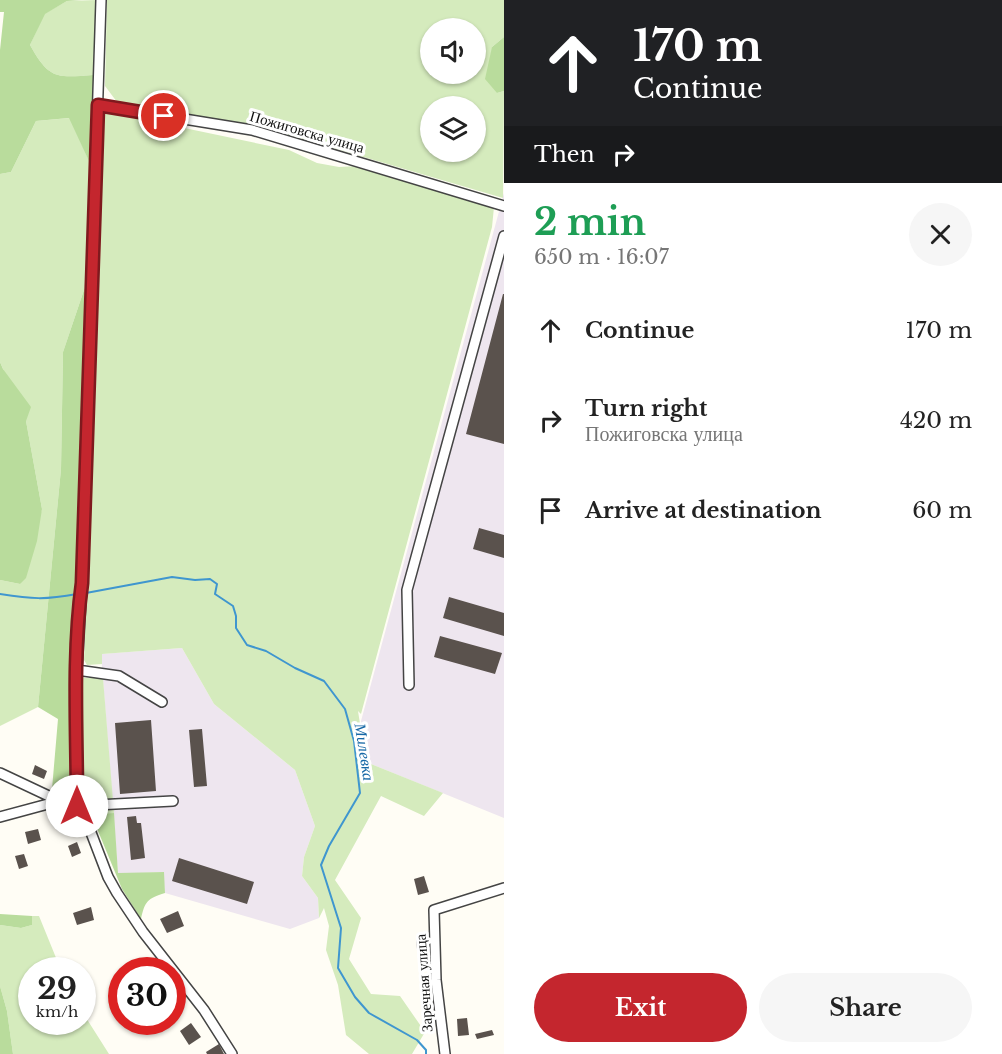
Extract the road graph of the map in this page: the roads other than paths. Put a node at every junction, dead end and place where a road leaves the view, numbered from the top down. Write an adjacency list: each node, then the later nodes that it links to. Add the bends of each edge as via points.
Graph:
1 (101, 0): 2 (street)
2 (98, 105): 3 (street, Пожиговска улица, via 252,130); 5 (street)
3 (504, 206)
4 (504, 236): 6 (street, via 406,590)
5 (77, 670): 7 (street, via 119,676); 11 (street)
6 (409, 685)
7 (162, 702)
8 (0, 773): 9 (street)
9 (53, 798): 11 (street); 12 (street, via 48,804)
10 (173, 801): 11 (street)
11 (77, 806): 14 (street, via 117,893)
12 (0, 817)
13 (504, 888): 15 (street, Заречная улица, via 434,910 436,980)
14 (232, 1054)
15 (445, 1054)

